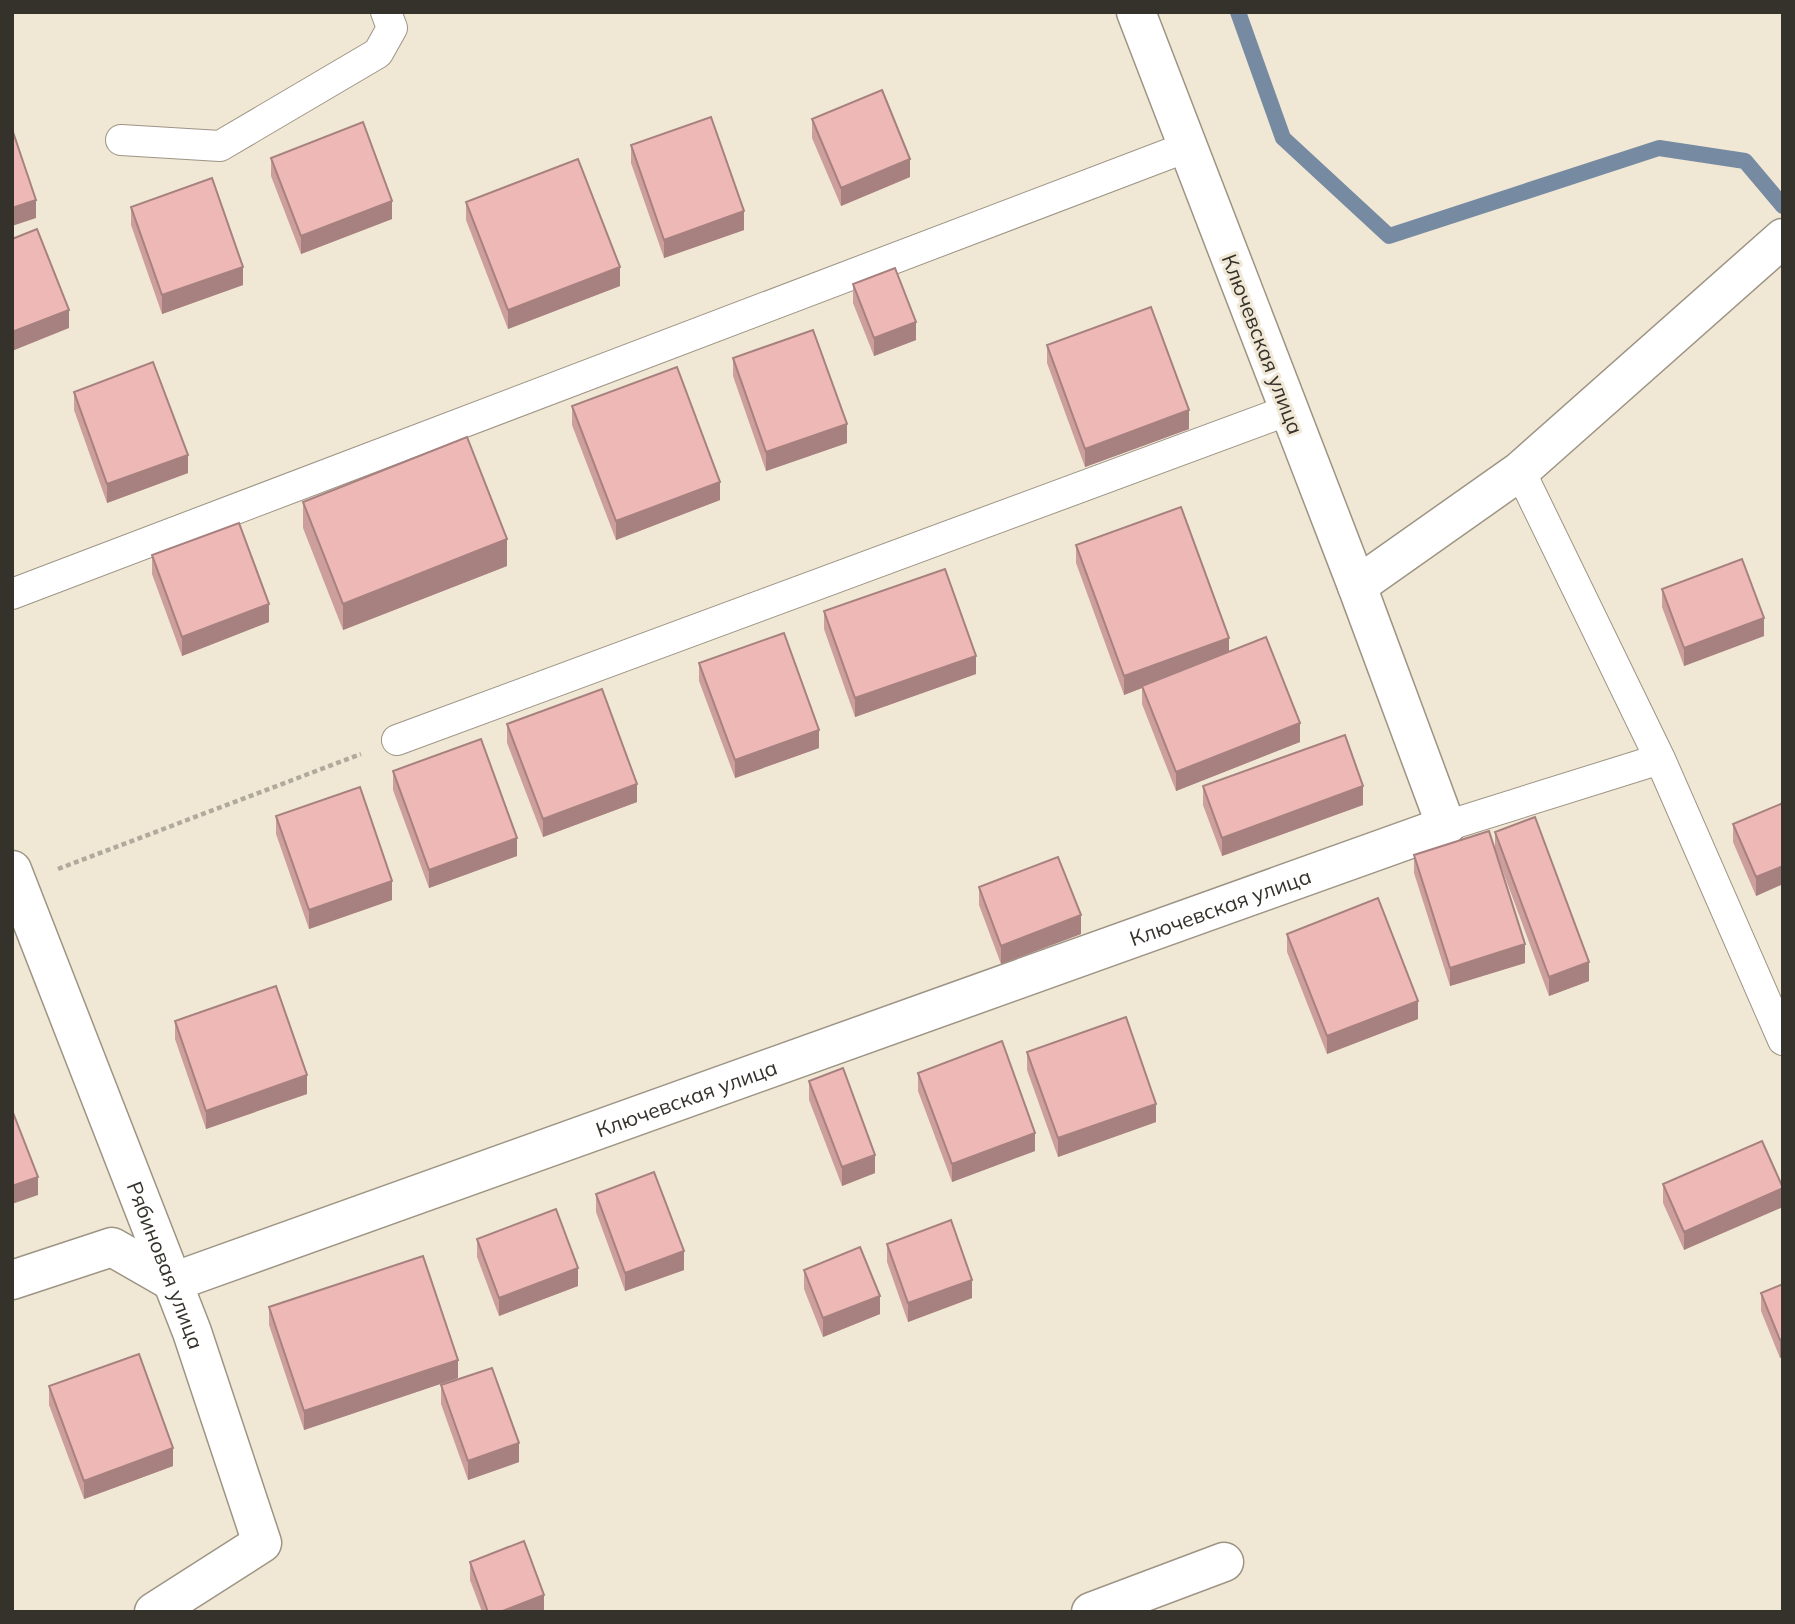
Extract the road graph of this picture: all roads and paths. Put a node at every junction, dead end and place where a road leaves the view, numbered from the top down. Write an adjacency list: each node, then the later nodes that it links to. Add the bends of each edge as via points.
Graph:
1 (386, 12): 3 (lane, via 392,29 378,53 220,146)
2 (1136, 12): 4 (street, Ключевская улица)
3 (121, 140)
4 (1187, 147): 6 (street, Ключевская улица); 9 (lane)
5 (1773, 246): 7 (street)
6 (1289, 410): 8 (street, Ключевская улица); 10 (lane)
7 (1520, 471): 8 (street); 11 (lane)
8 (1357, 586): 12 (street, Ключевская улица)
9 (12, 594)
10 (397, 740): 13 (path)
11 (1660, 759): 12 (lane); 14 (lane)
12 (1446, 826): 16 (street, Ключевская улица)
13 (15, 877): 16 (street, Рябиновая улица)
14 (1783, 1041)
15 (12, 1280): 16 (street, via 113,1247)
16 (173, 1282): 18 (street, Рябиновая улица, via 262,1543)
17 (1224, 1562): 19 (street)
18 (154, 1612)
19 (1091, 1612)

